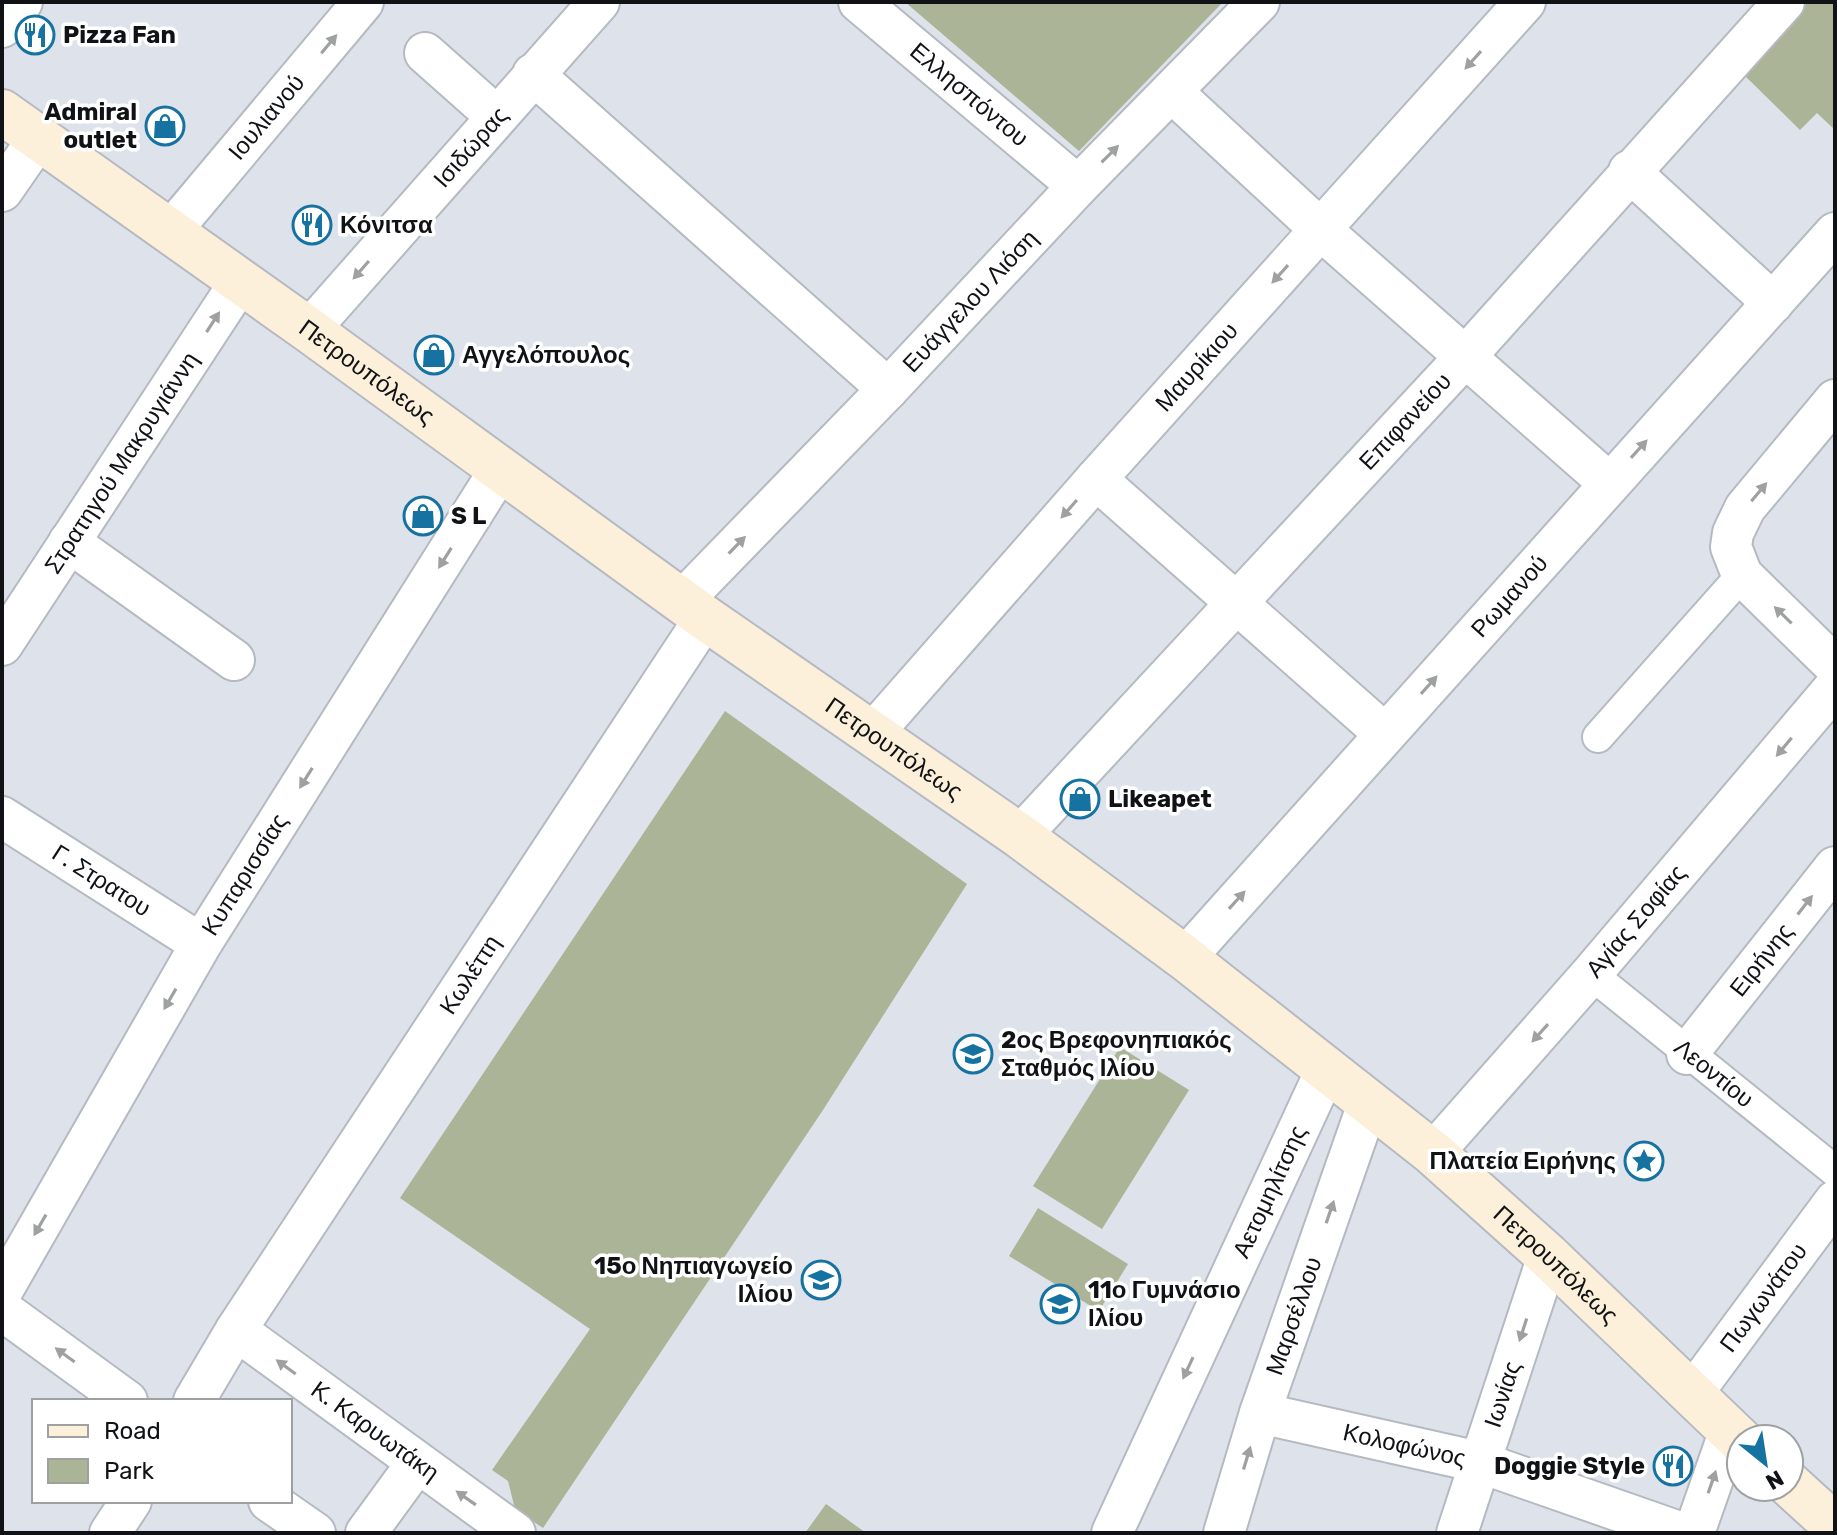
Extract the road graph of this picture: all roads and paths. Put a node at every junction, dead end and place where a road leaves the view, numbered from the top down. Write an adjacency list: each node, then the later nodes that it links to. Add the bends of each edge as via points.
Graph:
1 (22, 2): 8 (street)
2 (363, 2): 19 (street, Ιουλιανού, one-way to 2)
3 (599, 2): 10 (street, Ισιδώρας)
4 (859, 2): 16 (street, Ελλησπόντου)
5 (1259, 2): 11 (street, Ευάγγελου Λιόση)
6 (1525, 2): 18 (street, Μαυρίκιου, one-way to 18)
7 (1784, 2): 15 (street, Επιφανείου)
8 (2, 27)
9 (425, 53): 13 (street)
10 (533, 74): 13 (street, Ισιδώρας); 25 (street)
11 (1172, 92): 16 (street, Ευάγγελου Λιόση, one-way to 11); 18 (street)
12 (2, 112): 14 (main road, Πετρουπόλεως)
13 (496, 116): 23 (street, Ισιδώρας, one-way to 23)
14 (38, 139): 17 (street); 19 (main road, Πετρουπόλεως)
15 (1629, 171): 22 (street); 24 (street, Επιφανείου)
16 (1078, 186): 25 (street, Ευάγγελου Λιόση)
17 (2, 191)
18 (1320, 229): 24 (street); 28 (street, Μαυρίκιου, one-way to 28)
19 (170, 232): 21 (main road, Πετρουπόλεως)
20 (1835, 233): 22 (street, Ρωμανού)
21 (240, 282): 23 (main road, Πετρουπόλεως); 30 (street, Στρατηγού Μακρυγιάννη, one-way to 21)
22 (1773, 303): 29 (street, Ρωμανού, one-way to 22)
23 (309, 330): 27 (main road, Πετρουπόλεως)
24 (1465, 357): 29 (street); 32 (street, Επιφανείου)
25 (888, 389): 33 (street, Ευάγγελου Λιόση, one-way to 25)
26 (1835, 400): 31 (street, one-way to 26, via 1731,547 1745,508)
27 (501, 468): 33 (main road, Πετρουπόλεως); 44 (street, Κυπαρισσίας, one-way to 44)
28 (1096, 479): 32 (street); 38 (street, Μαυρίκιου, one-way to 38)
29 (1609, 483): 39 (street, Ρωμανού, one-way to 29)
30 (69, 542): 34 (street, Στρατηγού Μακρυγιάννη); 35 (street)
31 (1739, 568): 36 (street, one-way to 31); 40 (street)
32 (1236, 603): 39 (street); 42 (street, Επιφανείου)
33 (694, 609): 38 (main road, Πετρουπόλεως); 56 (street, Κωλέττη)
34 (2, 645)
35 (234, 660)
36 (1835, 666)
37 (1835, 687): 46 (street, Αγίας Σοφίας, one-way to 46)
38 (872, 734): 42 (main road, Πετρουπόλεως)
39 (1385, 734): 45 (street, Ρωμανού, one-way to 39)
40 (1598, 737)
41 (2, 817): 44 (street, Γ. Στρατου)
42 (1020, 836): 45 (main road, Πετρουπόλεως)
43 (1835, 867): 47 (street, Ειρήνης, one-way to 43)
44 (201, 944): 54 (street, Κυπαρισσίας, one-way to 54)
45 (1185, 958): 48 (main road, Πετρουπόλεως)
46 (1591, 974): 47 (street, Λεοντίου); 50 (street, Αγίας Σοφίας, one-way to 50)
47 (1687, 1054): 51 (street, Λεοντίου)
48 (1327, 1068): 49 (main road, Πετρουπόλεως); 73 (street, Αετομηλίτσης, one-way to 73)
49 (1369, 1101): 50 (main road, Πετρουπόλεως); 60 (street, Μαρσέλλου, one-way to 49)
50 (1433, 1153): 53 (main road, Πετρουπόλεως)
51 (1835, 1171)
52 (1835, 1201): 57 (street, Πωγωνάτου)
53 (1548, 1256): 57 (main road, Πετρουπόλεως); 63 (street, Ιωνίας, one-way to 63)
54 (2, 1291)
55 (2, 1310): 58 (street, one-way to 55)
56 (236, 1330): 59 (street, Κωλέττη); 64 (street, Κ. Καρυωτάκη, one-way to 56)
57 (1692, 1394): 61 (main road, Πετρουπόλεως)
58 (124, 1399)
59 (195, 1399)
60 (1260, 1413): 63 (street, Κολοφώνος); 74 (street, Μαρσέλλου, one-way to 60)
61 (1725, 1426)
62 (1725, 1460): 77 (street, one-way to 62)
63 (1479, 1462): 75 (street, Ιωνίας); 76 (street, Κολοφώνος)
64 (417, 1463): 71 (street); 72 (street, Κ. Καρυωτάκη, one-way to 64)
65 (1805, 1499): 68 (main road)
66 (130, 1503): 69 (street)
67 (272, 1503): 70 (street)
68 (1835, 1526)
69 (110, 1533)
70 (315, 1533)
71 (366, 1533)
72 (515, 1533)
73 (1112, 1533)
74 (1224, 1533)
75 (1457, 1533)
76 (1682, 1533)
77 (1694, 1533)

